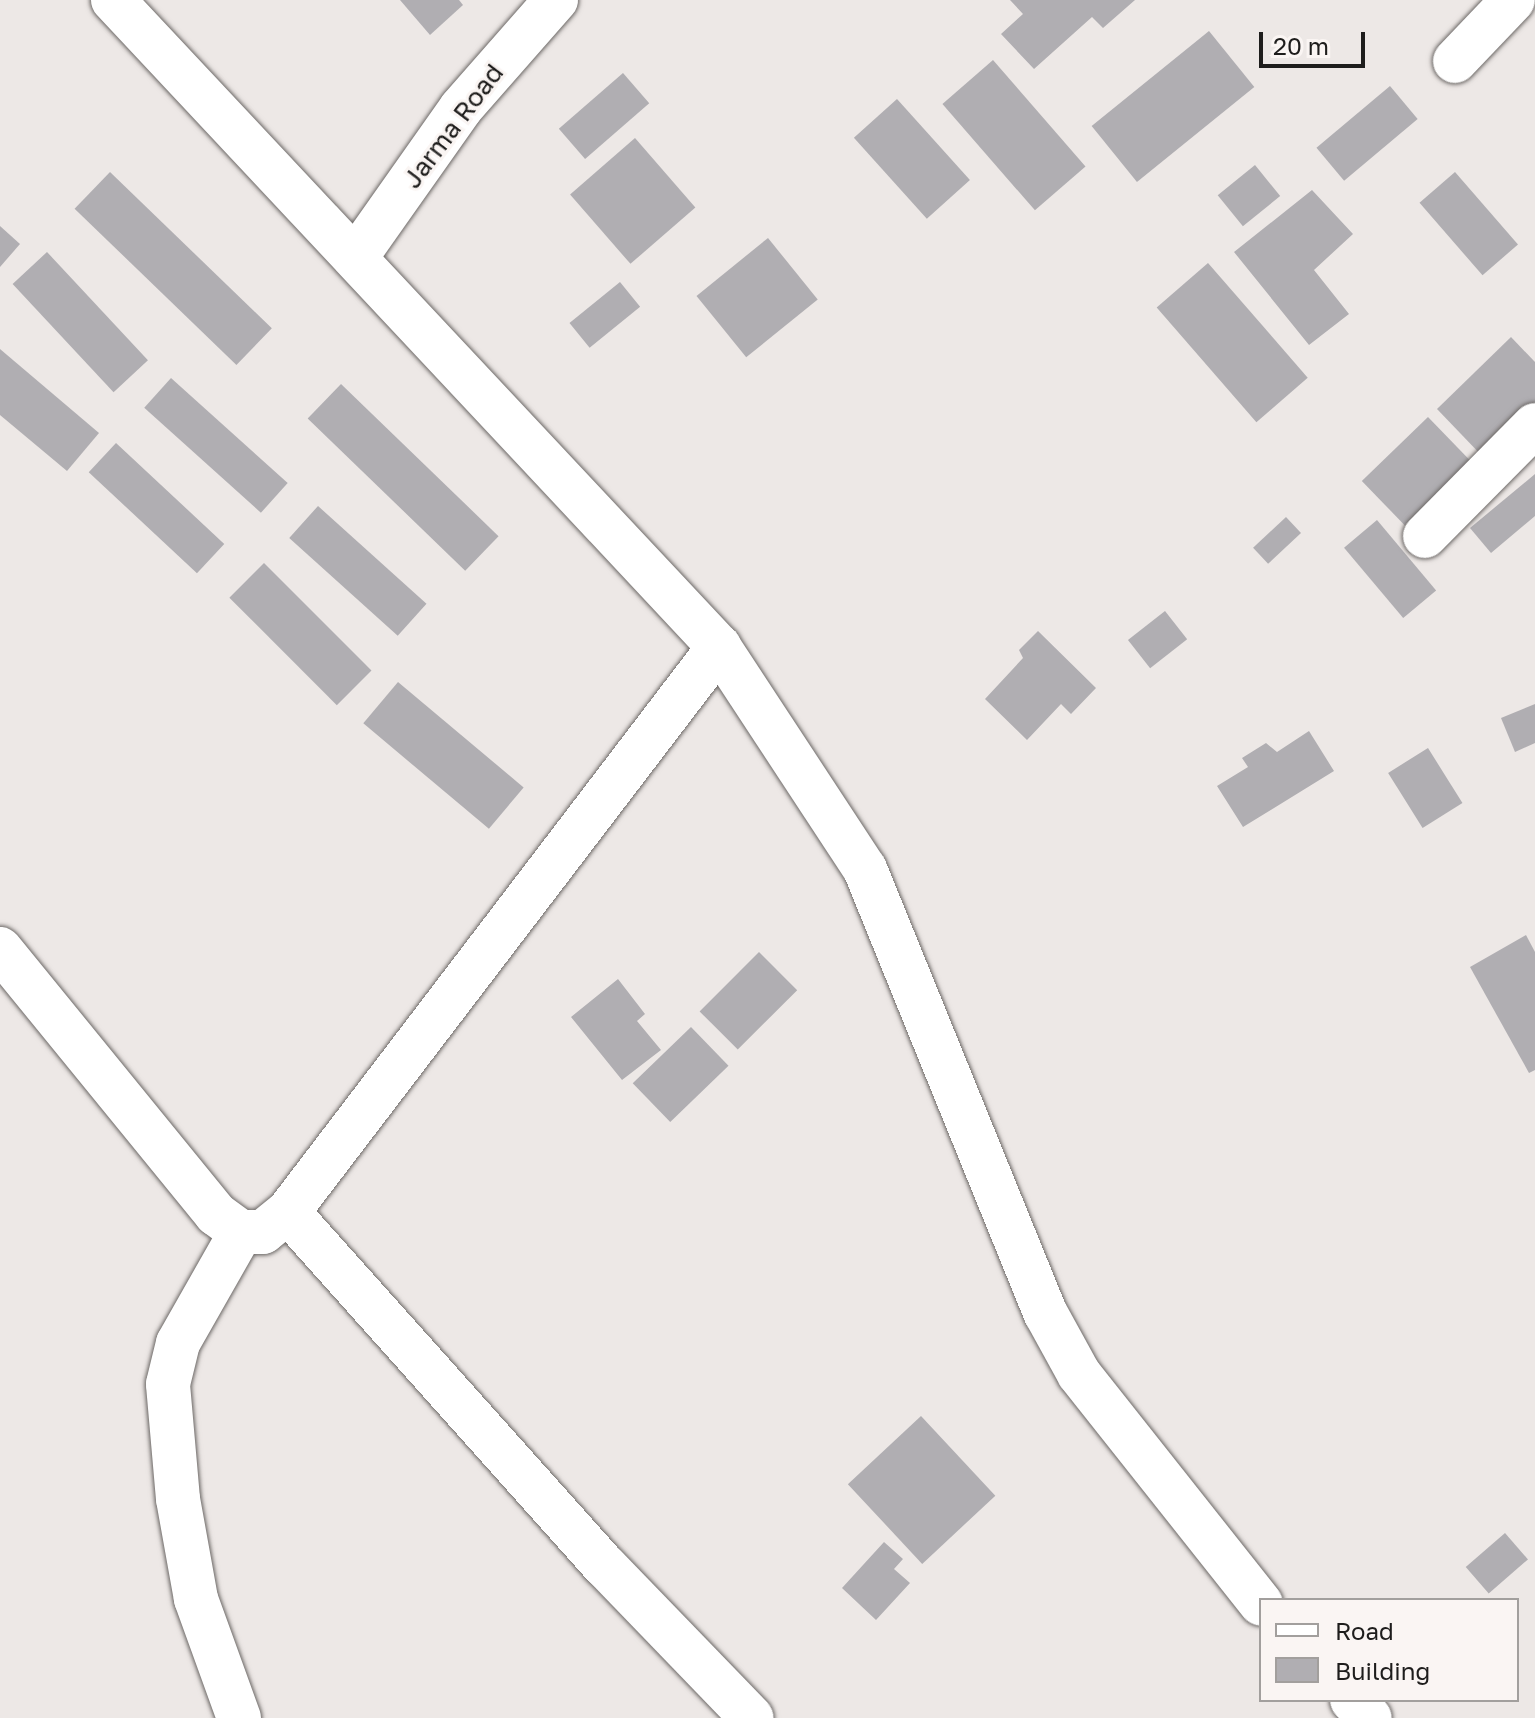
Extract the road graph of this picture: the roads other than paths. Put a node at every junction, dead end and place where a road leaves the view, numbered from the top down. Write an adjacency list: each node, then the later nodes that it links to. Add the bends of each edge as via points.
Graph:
1 (113, 0): 5 (street)
2 (556, 0): 5 (street, Jarma Road, via 461,108)
3 (1513, 0): 4 (street)
4 (1455, 61)
5 (356, 257): 8 (street)
6 (1535, 425): 7 (street)
7 (1425, 536)
8 (719, 647): 10 (street); 12 (street, via 865,869 1046,1314 1079,1374)
9 (0, 949): 11 (street, via 216,1214)
10 (288, 1212): 11 (street, via 263,1232); 15 (street, via 605,1566)
11 (241, 1232): 14 (street, via 178,1343 168,1384 178,1499 196,1599)
12 (1259, 1601)
13 (1354, 1702): 16 (street)
14 (239, 1718)
15 (752, 1718)
16 (1370, 1718)

